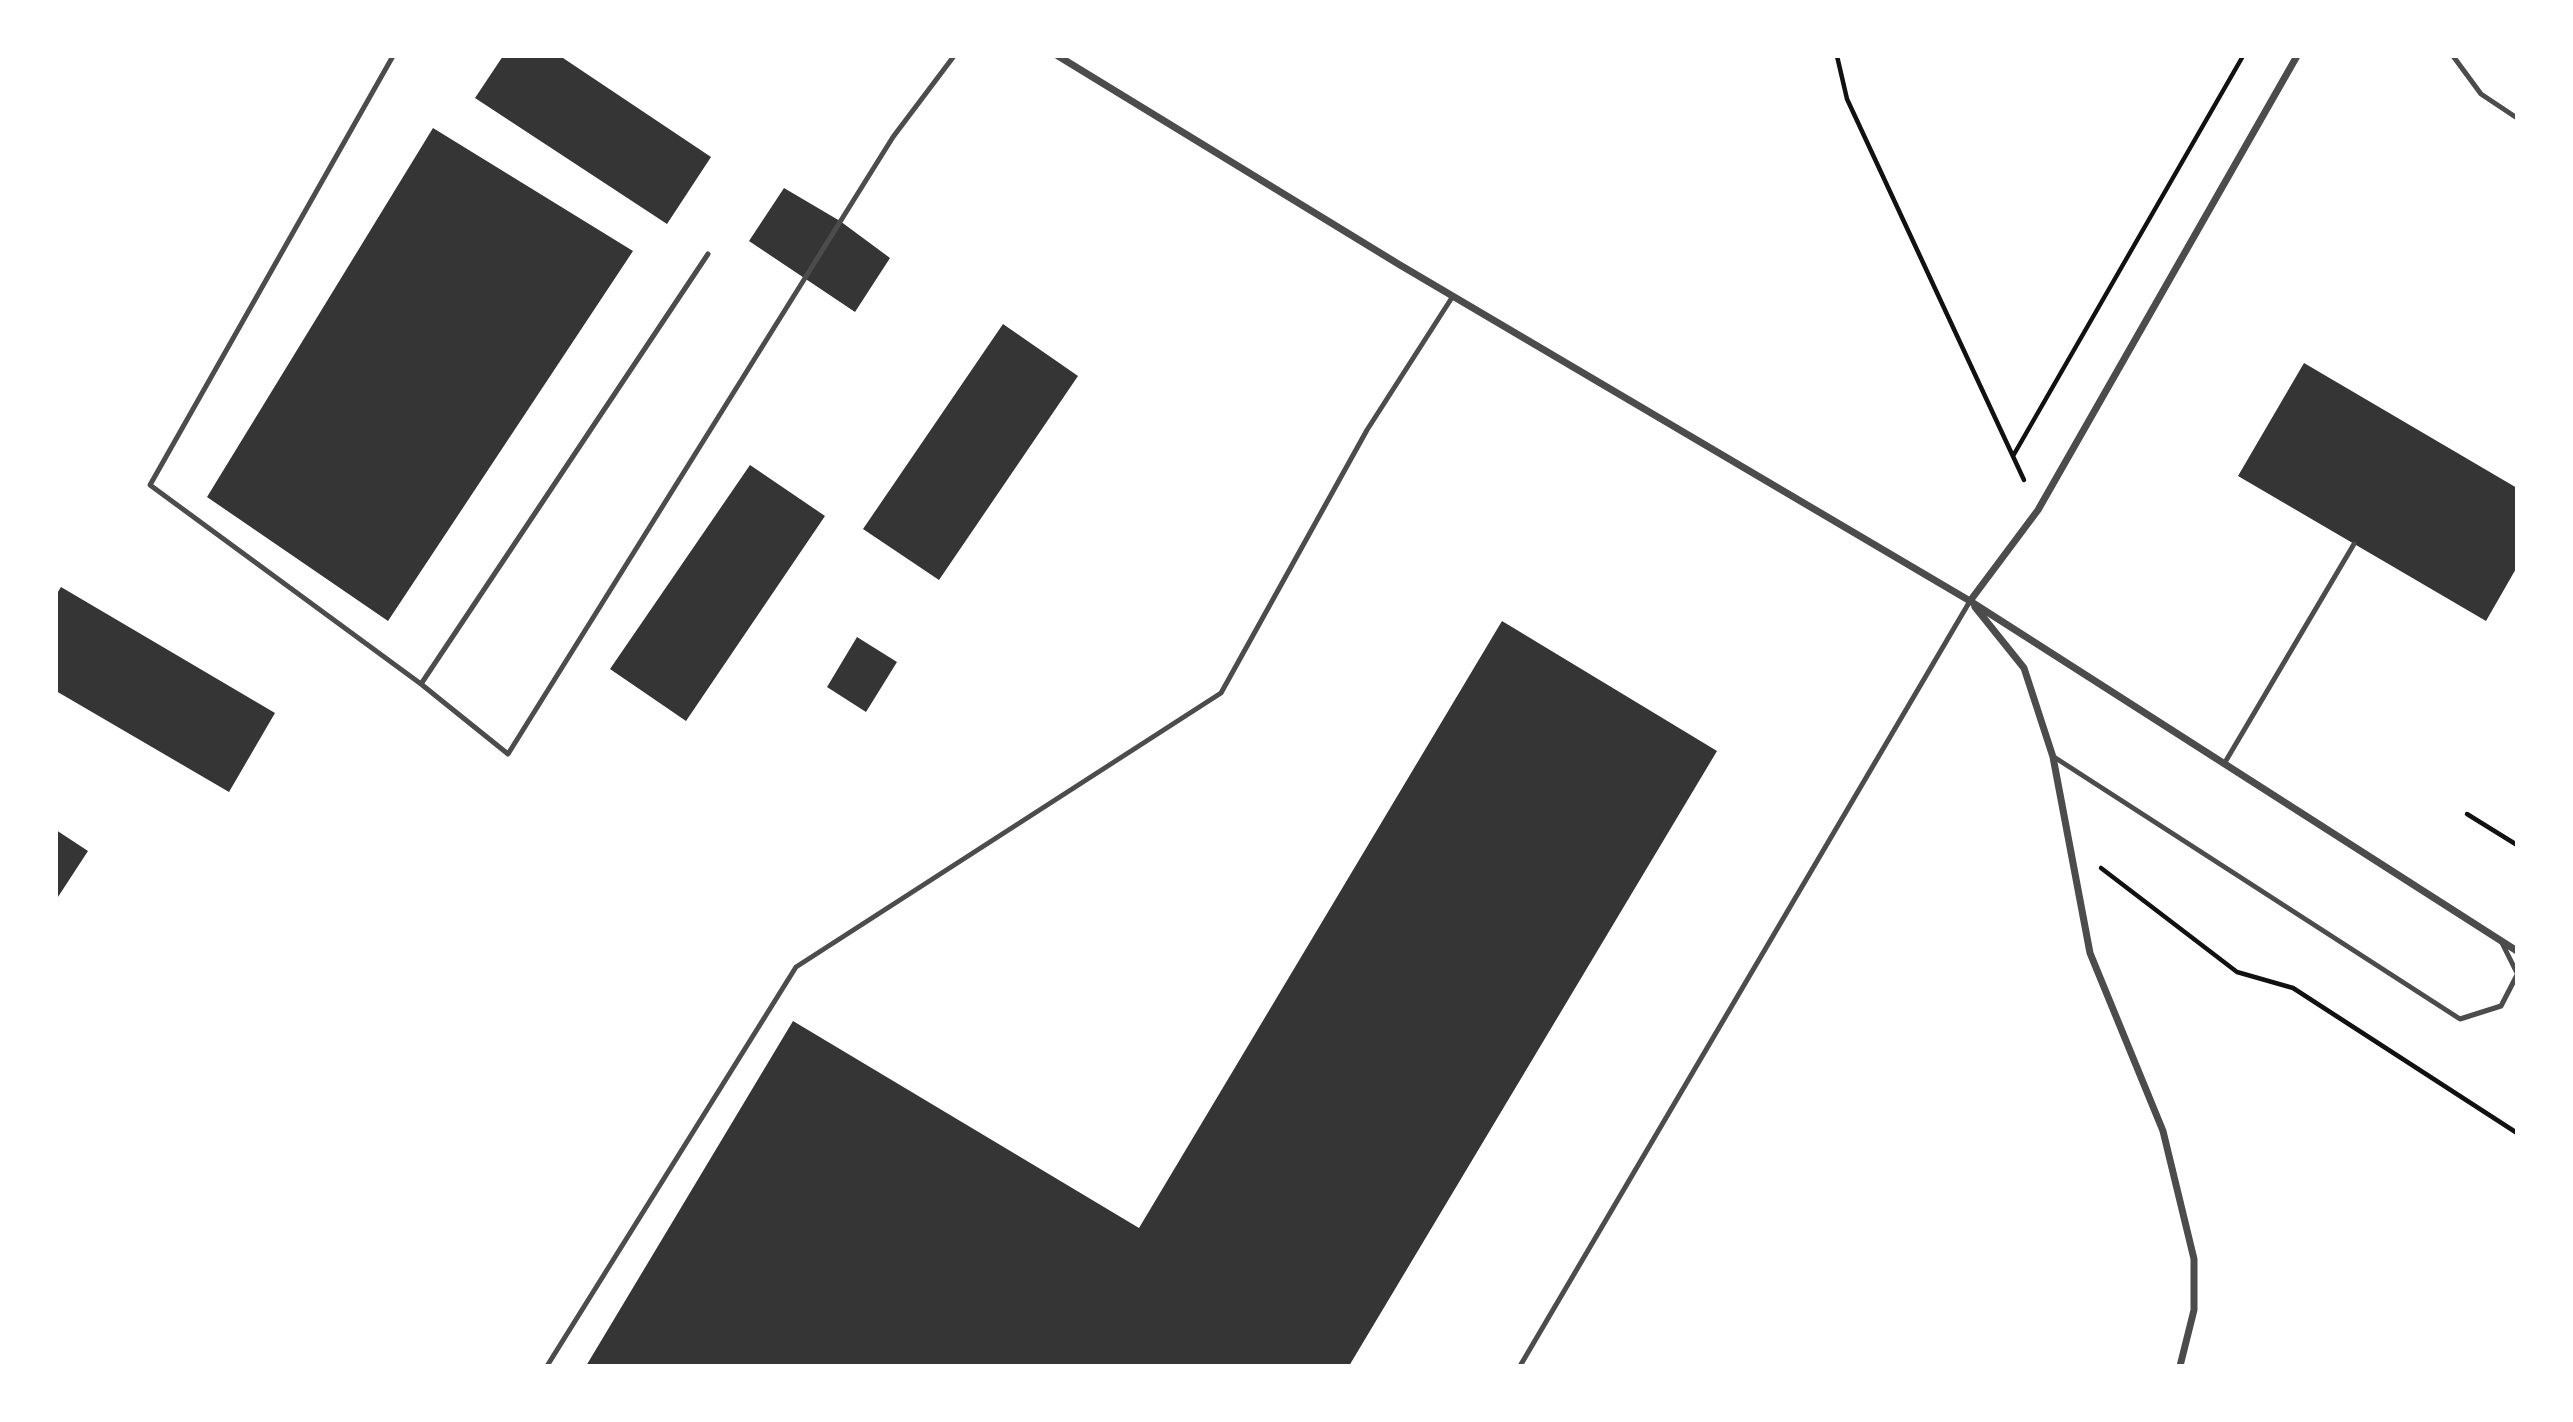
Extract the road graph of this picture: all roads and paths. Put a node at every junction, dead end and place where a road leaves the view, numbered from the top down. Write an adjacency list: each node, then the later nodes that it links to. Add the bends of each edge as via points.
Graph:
1 (393, 56): 15 (lane, via 150,485)
2 (954, 56): 15 (lane, via 880,158 508,754)
3 (1058, 56): 10 (street)
4 (1837, 56): 11 (path, via 1847,99)
5 (2243, 56): 11 (path)
6 (2297, 56): 12 (street)
7 (2453, 56): 8 (lane, via 2481,94)
8 (2517, 118)
9 (708, 254): 15 (lane)
10 (1453, 296): 14 (street); 25 (lane, via 1367,430 1221,693 796,967)
11 (2013, 456): 12 (path)
12 (2038, 510): 14 (street)
13 (2354, 544): 17 (lane)
14 (1970, 601): 16 (street, via 2024,668); 17 (street); 26 (lane)
15 (421, 684)
16 (2053, 757): 19 (street); 23 (lane, via 2460,1018 2501,1006)
17 (2224, 764): 21 (street)
18 (2468, 814): 20 (path)
19 (2068, 843): 24 (path, via 2237,972 2293,988); 27 (street, via 2090,953 2163,1131 2194,1259 2194,1310)
20 (2517, 845)
21 (2501, 941): 22 (street); 23 (lane)
22 (2517, 951)
23 (2517, 974)
24 (2517, 1133)
25 (547, 1366)
26 (1520, 1366)
27 (2180, 1366)

